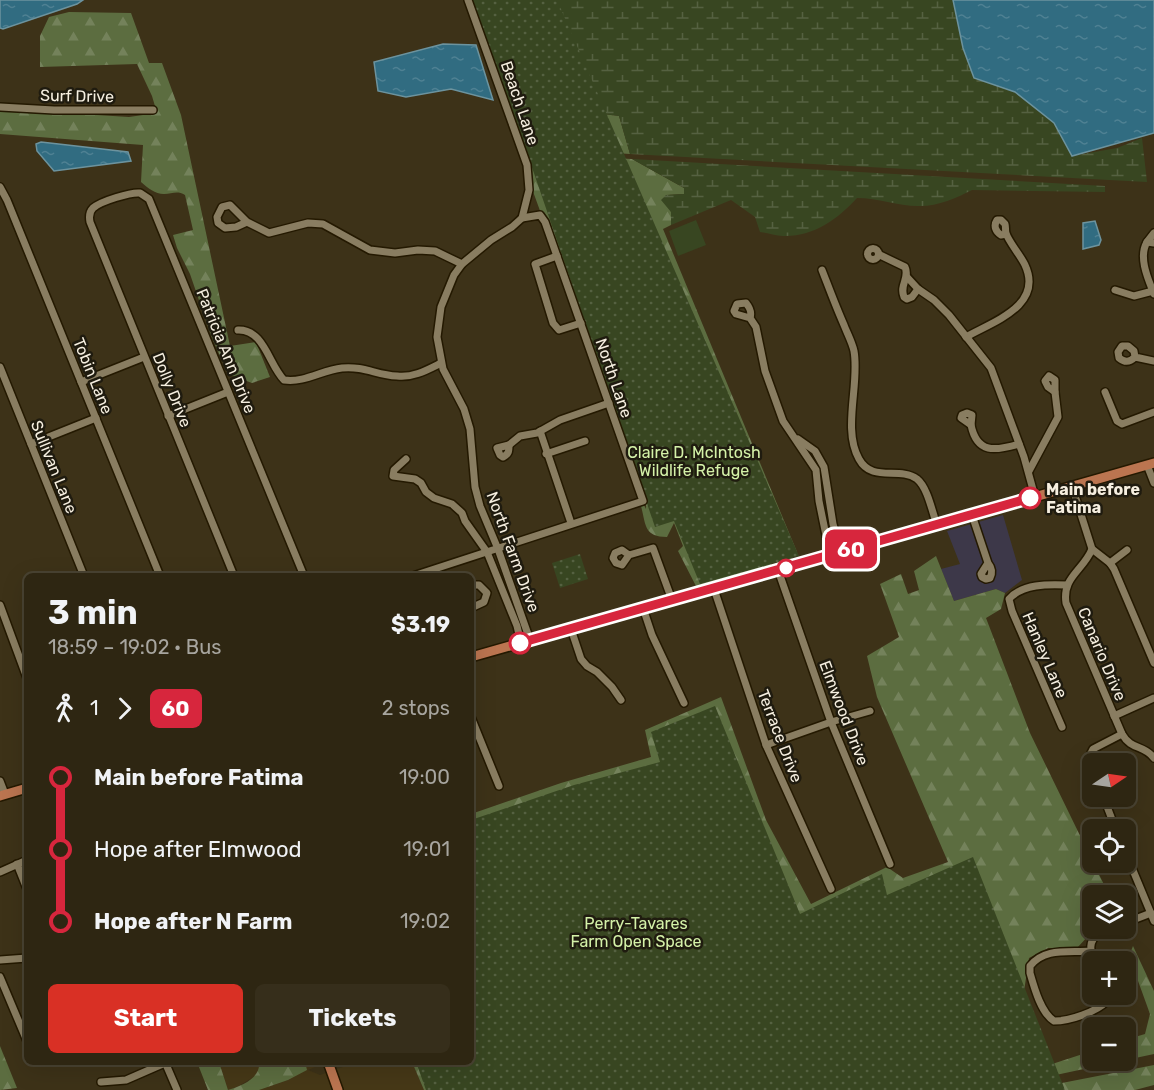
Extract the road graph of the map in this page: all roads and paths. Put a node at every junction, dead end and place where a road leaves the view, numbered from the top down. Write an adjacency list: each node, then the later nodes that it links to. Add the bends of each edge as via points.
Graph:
1 (468, 0): 6 (street, Beach Lane, via 527,165 529,190)
2 (0, 107): 3 (street, Surf Drive)
3 (153, 110)
4 (0, 187): 28 (street, Tobin Lane)
5 (90, 214): 23 (street, Dolly Drive); 31 (street, Patricia Ann Drive, via 96,206 128,194 141,193 149,199)
6 (522, 218): 12 (street, North Lane, via 540,215); 13 (street, North Farm Drive)
7 (247, 222): 13 (street, via 269,233 323,224 370,250 435,251)
8 (1154, 233): 10 (street)
9 (1006, 234): 22 (street, via 1027,269 1028,289 1011,314)
10 (1151, 243): 18 (street, via 1143,252 1143,259)
11 (880, 255): 15 (street, via 905,267)
12 (557, 256): 20 (street, North Lane); 20 (street, via 535,264 553,323 559,330)
13 (462, 264): 26 (street, North Farm Drive, via 441,307 437,337)
14 (822, 270): 56 (street, via 854,350 853,439 859,459 871,471 916,478)
15 (907, 277): 16 (street); 16 (street, via 902,287 904,297 912,297)
16 (918, 289): 22 (street, via 940,306)
17 (1115, 290): 18 (street, via 1134,296)
18 (1153, 293)
19 (750, 318): 38 (street, via 759,336 768,383)
20 (580, 323): 32 (street, North Lane)
21 (238, 330): 26 (street, via 257,338 287,381 356,367 405,376)
22 (966, 337): 41 (street, via 991,368)
23 (144, 357): 28 (street); 34 (street, Dolly Drive)
24 (1135, 357): 25 (street)
25 (1154, 361)
26 (441, 363): 59 (street, North Farm Drive, via 468,421 475,487)
27 (0, 367): 40 (street, Sullivan Lane)
28 (81, 382): 35 (street, Tobin Lane)
29 (1055, 392): 47 (street, via 1058,417)
30 (1105, 392): 33 (street, via 1117,421 1122,424)
31 (228, 393): 34 (street); 72 (street, Patricia Ann Drive)
32 (609, 403): 37 (street); 55 (street, North Lane, via 643,501)
33 (1154, 412)
34 (168, 416): 71 (street, Dolly Drive)
35 (96, 418): 40 (street); 70 (street, Tobin Lane)
36 (971, 425): 41 (street, via 981,446 1002,448)
37 (540, 431): 42 (street, via 517,438); 43 (street)
38 (791, 432): 46 (street, via 815,451); 48 (street)
39 (585, 441): 43 (street)
40 (31, 444): 69 (street, Sullivan Lane)
41 (1019, 444): 47 (street)
42 (509, 445)
43 (546, 453): 55 (street)
44 (406, 459): 62 (street, North Farm Drive, via 393,475 415,479 434,498 452,504)
45 (1150, 464): 49 (street); 50 (main road)
46 (826, 472): 48 (street); 52 (street)
47 (1029, 474): 51 (street)
48 (817, 475): 53 (street)
49 (1154, 483)
50 (1072, 486): 51 (main road); 60 (street)
51 (1035, 497): 54 (main road)
52 (829, 498): 53 (street); 57 (street)
53 (819, 501): 58 (street)
54 (972, 515): 56 (main road); 66 (street)
55 (571, 523): 59 (street, North Lane)
56 (937, 525): 63 (main road)
57 (834, 529): 58 (street); 63 (street)
58 (826, 530): 65 (street)
59 (498, 549): 62 (street, North Lane); 83 (street, North Farm Drive)
60 (1092, 549): 67 (street); 75 (street)
61 (1127, 550): 67 (street)
62 (487, 552): 73 (street, North Lane); 83 (street, North Farm Drive)
63 (841, 552): 65 (main road)
64 (629, 555): 77 (street, via 653,548)
65 (831, 555): 68 (main road)
66 (988, 563)
67 (1110, 563): 85 (street)
68 (777, 570): 76 (main road); 92 (street, Elmwood Drive)
69 (83, 573)
70 (159, 573)
71 (233, 573)
72 (303, 573)
73 (422, 573)
74 (474, 585): 79 (street, via 487,593 484,602)
75 (1066, 585): 91 (street, Canario Drive, via 1070,613); 94 (street, Hanley Lane, via 1042,585 1013,594 1009,599)
76 (714, 589): 77 (main road); 96 (street, Terrace Drive)
77 (672, 600): 80 (main road)
78 (0, 605): 81 (street)
79 (474, 607)
80 (643, 608): 82 (main road); 89 (street)
81 (2, 617): 86 (street)
82 (572, 629): 83 (main road); 88 (street, via 581,659)
83 (525, 642): 84 (main road)
84 (474, 656)
85 (1154, 663)
86 (24, 671)
87 (1154, 698): 91 (street)
88 (621, 700)
89 (684, 703)
90 (870, 711): 92 (street)
91 (1114, 716): 95 (street, Canario Drive)
92 (831, 722): 96 (street); 105 (street, Elmwood Drive)
93 (474, 724): 100 (street)
94 (1062, 727)
95 (1122, 734): 97 (street); 98 (street, via 1132,746)
96 (766, 745): 109 (street, Terrace Drive)
97 (1090, 753)
98 (1154, 758)
99 (0, 781): 102 (street)
100 (499, 786)
101 (24, 789): 102 (main road)
102 (2, 795)
103 (24, 861): 104 (street)
104 (17, 864): 106 (street); 108 (street)
105 (890, 864)
106 (0, 872)
107 (1136, 873): 110 (street)
108 (24, 882)
109 (831, 889)
110 (1150, 903): 111 (street)
111 (1150, 912): 112 (street); 113 (street)
112 (1136, 918)
113 (1154, 921)
114 (1093, 939): 116 (street)
115 (1082, 951): 120 (street, via 1051,952 1038,957 1030,966 1032,979 1045,1011 1054,1021)
116 (1091, 951)
117 (24, 958): 118 (street)
118 (0, 960)
119 (0, 977): 121 (street)
120 (1103, 1005)
121 (24, 1034)
122 (160, 1065): 125 (street, via 126,1080)
123 (166, 1065): 126 (street)
124 (329, 1065): 127 (main road)
125 (101, 1082)
126 (177, 1090)
127 (338, 1090)

